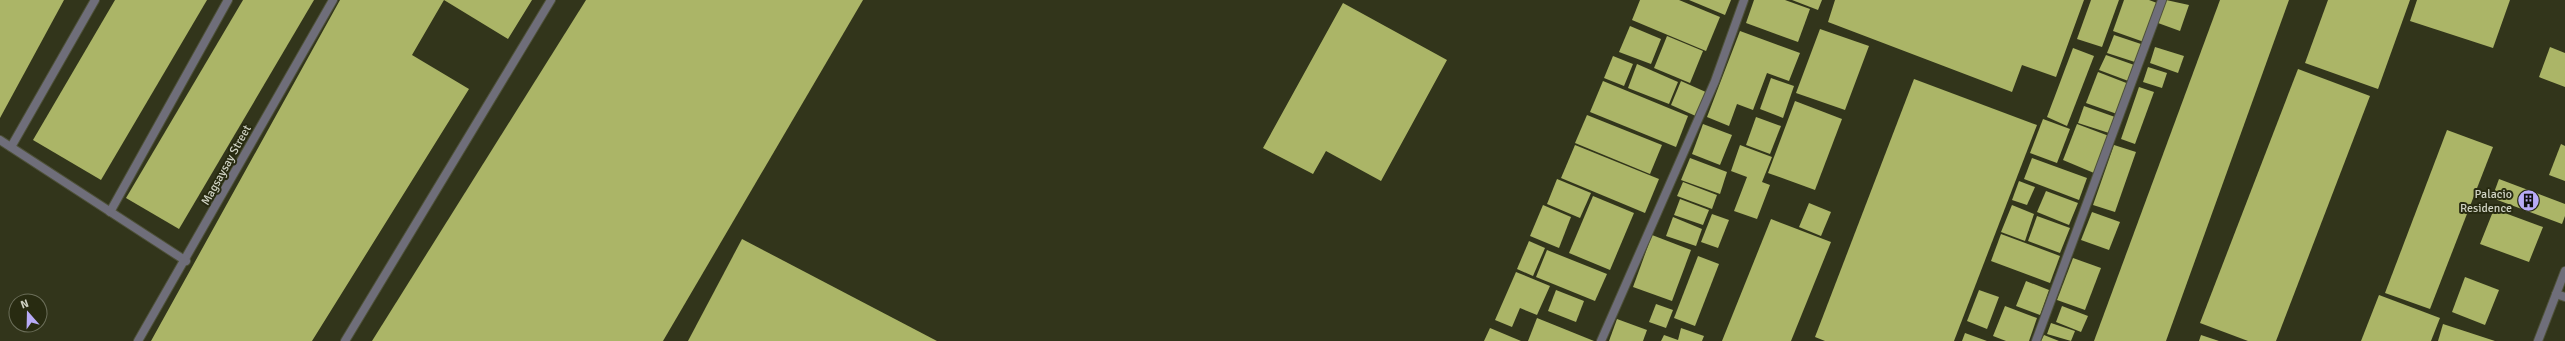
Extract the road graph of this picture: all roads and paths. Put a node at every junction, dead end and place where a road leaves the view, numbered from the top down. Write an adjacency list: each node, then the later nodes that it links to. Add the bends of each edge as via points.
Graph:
1 (95, 0): 8 (street)
2 (228, 0): 9 (street)
3 (333, 0): 10 (street, Magsaysay Street)
4 (550, 0): 15 (street)
5 (1744, 0): 16 (street, via 1715,81)
6 (2162, 0): 17 (street)
7 (0, 140): 8 (street)
8 (11, 147): 9 (street)
9 (110, 212): 10 (street)
10 (186, 261): 14 (street, Magsaysay Street)
11 (2565, 271): 12 (street)
12 (2556, 294): 13 (street); 18 (street)
13 (2565, 297)
14 (138, 341)
15 (345, 341)
16 (1601, 341)
17 (2036, 341)
18 (2538, 341)

